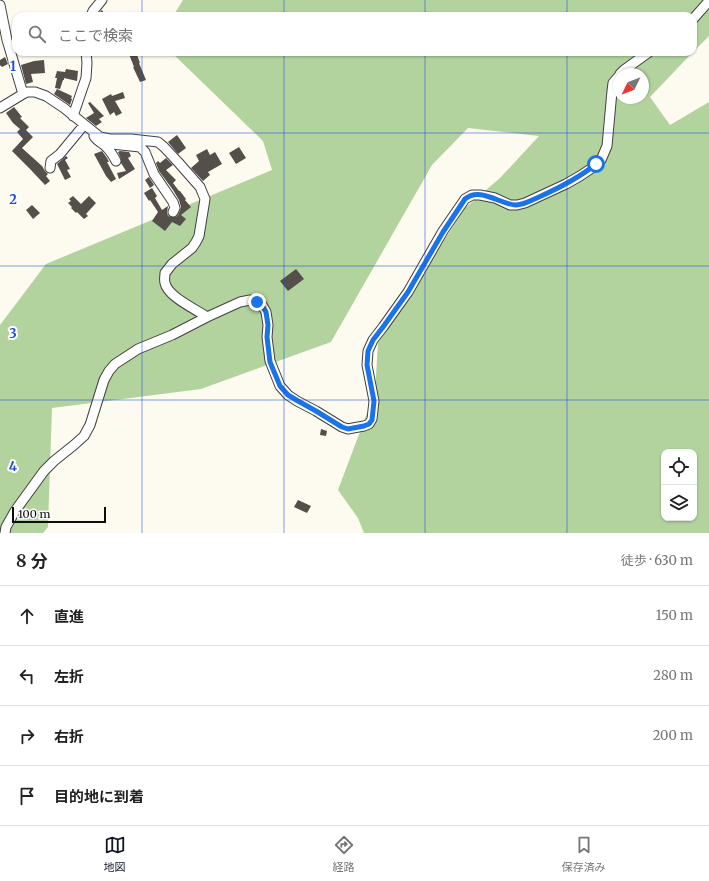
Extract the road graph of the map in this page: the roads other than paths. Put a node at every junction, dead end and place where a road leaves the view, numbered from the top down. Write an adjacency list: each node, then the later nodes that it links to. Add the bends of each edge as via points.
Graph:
1 (102, 0): 4 (street)
2 (709, 1): 5 (street)
3 (0, 5): 6 (street)
4 (93, 12)
5 (697, 14)
6 (12, 56)
7 (12, 56): 12 (street)
8 (86, 56): 14 (street, via 86,78)
9 (643, 56): 10 (street)
10 (627, 68)
11 (613, 83): 20 (street, via 606,146 601,160 592,168 566,184 517,205 480,195 468,196 465,199 368,351 367,365 374,401 372,420 369,424 348,429 342,427 288,395 280,386 270,362 268,325 262,305 250,300 240,302)
12 (24, 94): 13 (street); 14 (street, via 35,92 46,96)
13 (0, 108)
14 (73, 116): 15 (street)
15 (87, 127): 16 (street); 17 (street, via 95,138 106,146); 18 (street, via 51,161)
16 (101, 137): 19 (street, via 105,142 140,147 173,202); 20 (street, via 158,142 200,187 205,199 199,236 192,248 165,273 165,284 171,293)
17 (116, 161)
18 (50, 168)
19 (173, 212)
20 (207, 317): 21 (street, via 138,349 108,371 84,436 44,471 15,511)
21 (5, 533)

